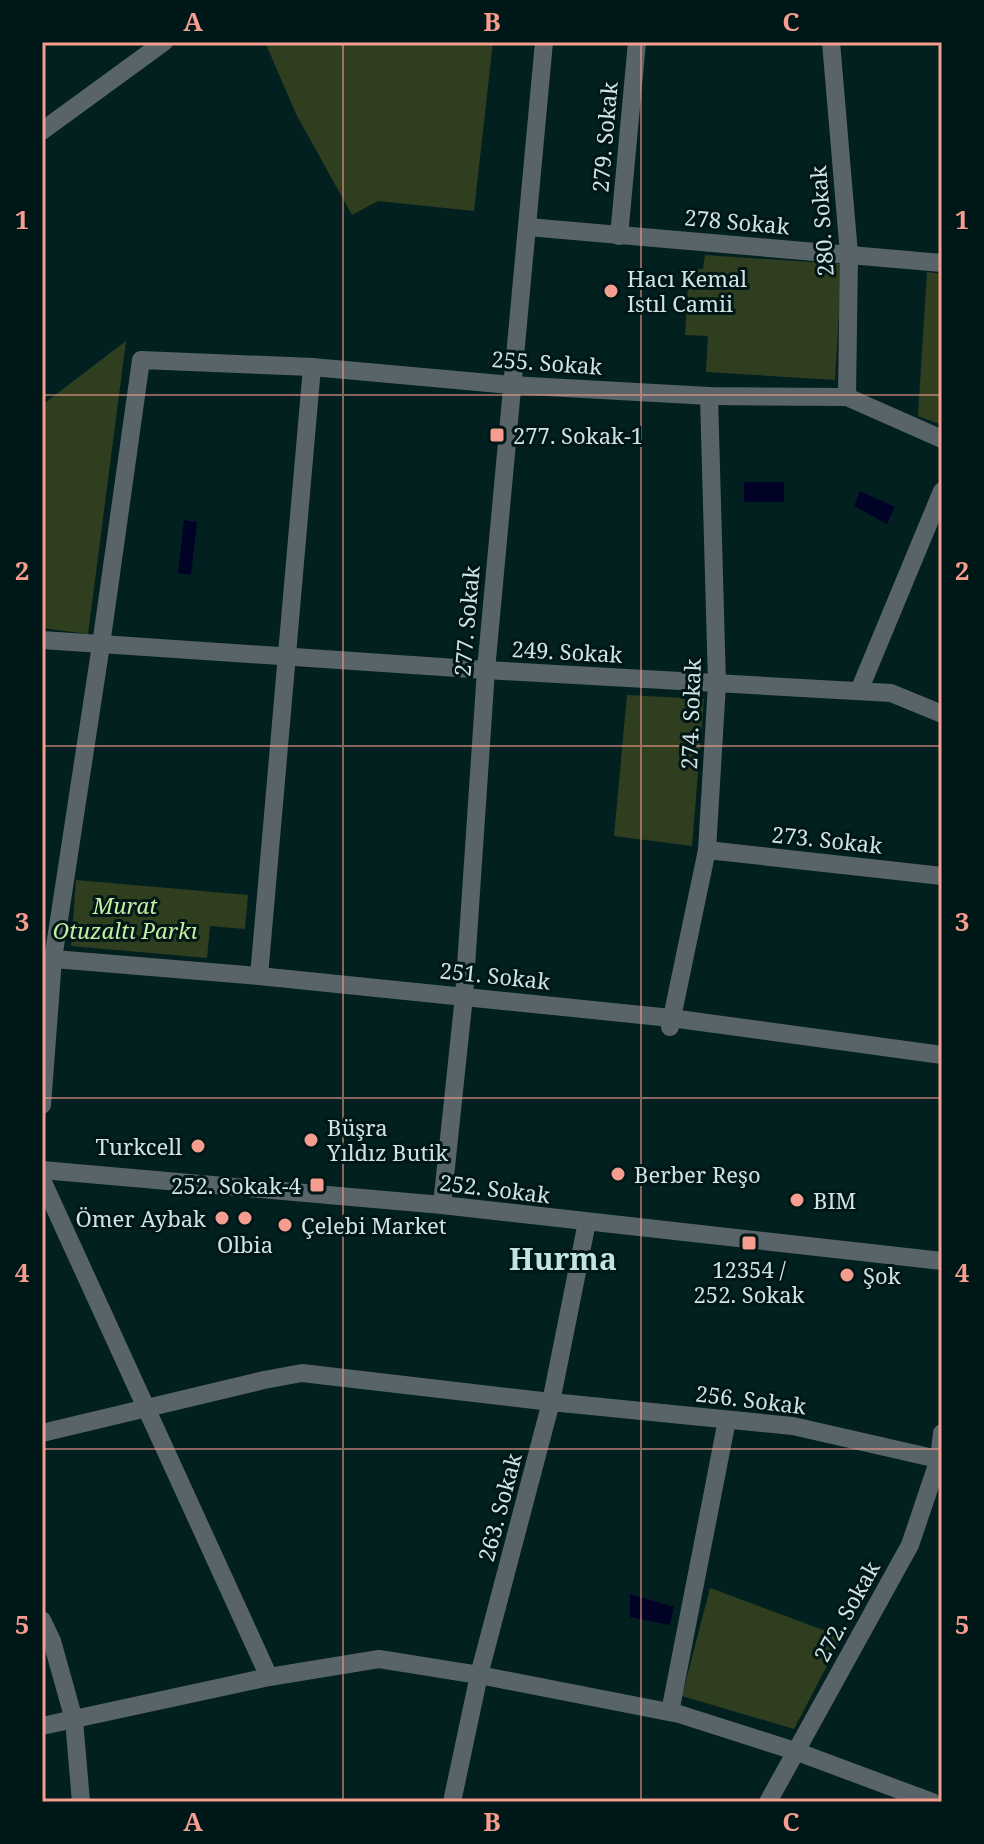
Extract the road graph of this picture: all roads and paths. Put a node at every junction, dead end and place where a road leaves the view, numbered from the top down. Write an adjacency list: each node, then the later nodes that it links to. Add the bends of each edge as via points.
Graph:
1 (164, 42): 5 (street)
2 (544, 42): 6 (street, 277. Sokak)
3 (637, 42): 7 (street, 279. Sokak)
4 (831, 42): 8 (street, 280. Sokak)
5 (42, 131)
6 (528, 227): 7 (street, 278 Sokak); 11 (street, 277. Sokak)
7 (619, 236): 8 (street, 278 Sokak)
8 (849, 254): 9 (street, 278 Sokak); 13 (street, 280. Sokak)
9 (942, 263)
10 (312, 367): 11 (street, 255. Sokak); 17 (street, 255. Sokak, via 141,360); 18 (street)
11 (511, 385): 12 (street, 255. Sokak); 19 (street, 277. Sokak)
12 (709, 396): 13 (street, 255. Sokak); 20 (street, 274. Sokak)
13 (847, 397): 14 (street, 255. Sokak)
14 (942, 439)
15 (942, 491): 21 (street)
16 (42, 640): 17 (street, 249. Sokak)
17 (101, 645): 18 (street, 249. Sokak); 25 (street)
18 (288, 657): 19 (street, 249. Sokak); 26 (street)
19 (486, 670): 20 (street, 249. Sokak); 27 (street, 277. Sokak)
20 (717, 684): 21 (street, 249. Sokak); 23 (street, 274. Sokak)
21 (859, 691): 22 (street, 249. Sokak, via 891,693)
22 (942, 714)
23 (707, 850): 24 (street, 273. Sokak); 28 (street, 274. Sokak)
24 (942, 876)
25 (48, 958): 26 (street, 251. Sokak); 30 (street)
26 (259, 976): 27 (street, 251. Sokak)
27 (464, 996): 28 (street, 251. Sokak); 33 (street, 277. Sokak)
28 (670, 1024): 29 (street, 251. Sokak)
29 (942, 1055)
30 (42, 1105)
31 (42, 1170): 33 (street, 252. Sokak)
32 (42, 1180): 37 (street)
33 (442, 1205): 34 (street, 252. Sokak)
34 (587, 1222): 35 (street, 252. Sokak); 36 (street, 263. Sokak)
35 (942, 1261)
36 (551, 1402): 37 (street, 256. Sokak, via 302,1373); 38 (street, 256. Sokak); 43 (street, 263. Sokak)
37 (146, 1407): 39 (street, 256. Sokak); 44 (street)
38 (727, 1420): 41 (street, 256. Sokak, via 793,1426); 45 (street)
39 (42, 1433)
40 (942, 1433): 41 (street, 272. Sokak)
41 (940, 1460): 48 (street, 272. Sokak, via 910,1545)
42 (42, 1620): 46 (street)
43 (479, 1675): 44 (street, via 379,1659); 45 (street); 50 (street, 263. Sokak)
44 (269, 1677): 46 (street)
45 (670, 1712): 48 (street)
46 (74, 1720): 47 (street); 49 (street)
47 (42, 1726)
48 (795, 1751): 51 (street, 272. Sokak); 52 (street)
49 (81, 1802)
50 (452, 1802)
51 (768, 1802)
52 (932, 1802)

